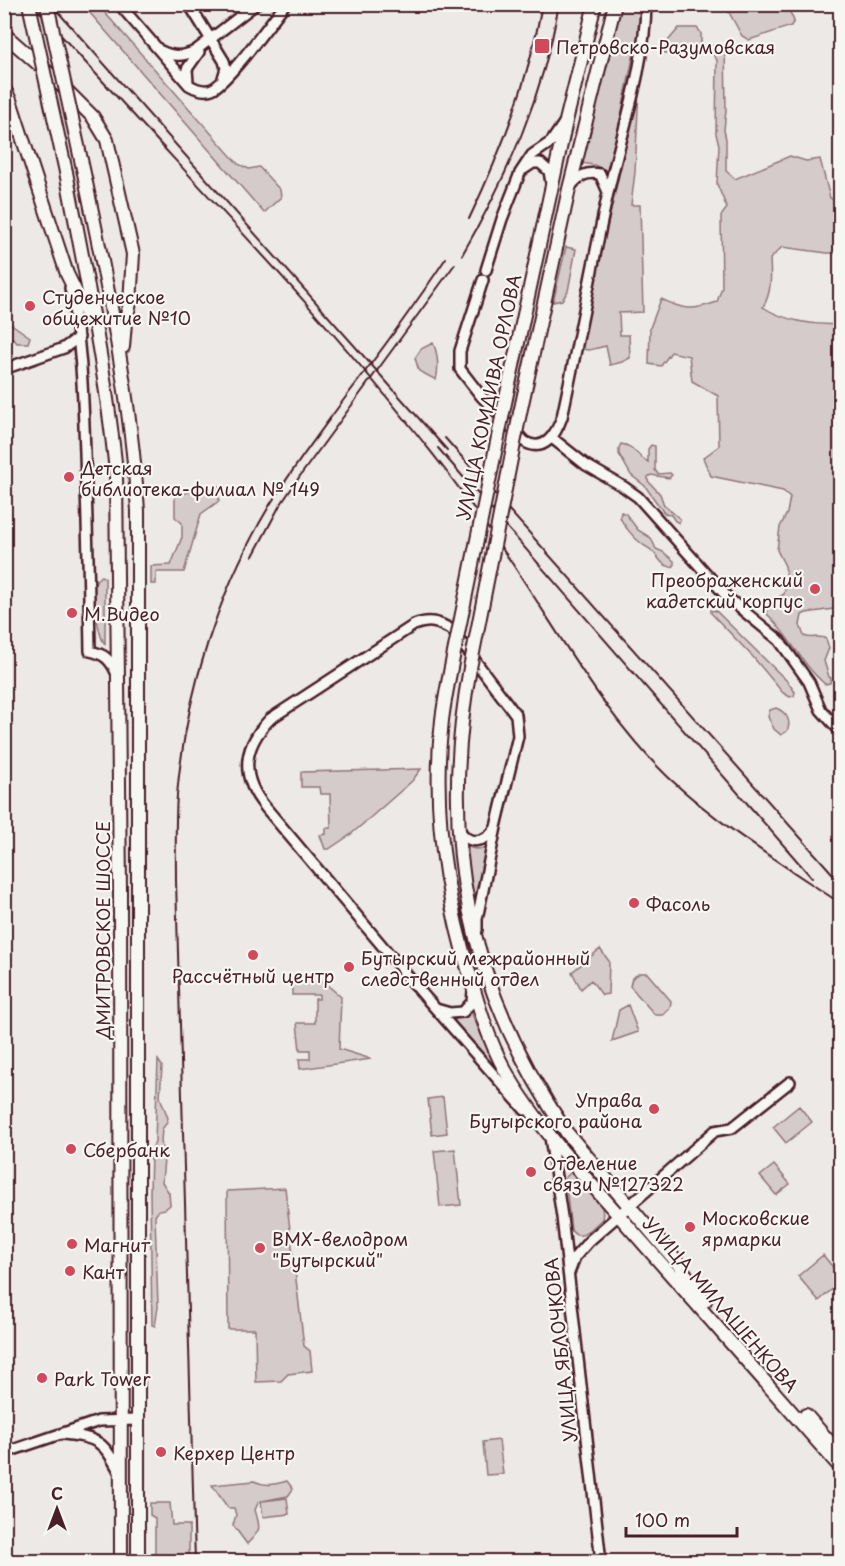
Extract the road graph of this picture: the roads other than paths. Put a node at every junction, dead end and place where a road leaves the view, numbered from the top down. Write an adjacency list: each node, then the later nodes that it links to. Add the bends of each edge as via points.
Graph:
1 (29, 4): 25 (main road, ДМИТРОВСКОЕ ШОССЕ, bridge)
2 (47, 4): 29 (main road, bridge)
3 (119, 4): 12 (street)
4 (189, 4): 11 (street)
5 (256, 4): 11 (street)
6 (285, 4): 13 (street)
7 (595, 4): 16 (main road, УЛИЦА КОМДИВА ОРЛОВА)
8 (615, 4): 19 (main road, УЛИЦА КОМДИВА ОРЛОВА)
9 (646, 4): 20 (street, via 640,63)
10 (4, 33): 29 (main road, via 93,117 111,150 133,254)
11 (211, 39): 12 (street, via 183,56 169,55); 13 (street, via 224,61); 14 (street, via 189,63)
12 (157, 48): 14 (street)
13 (222, 80): 14 (street, via 210,90)
14 (189, 85)
15 (4, 88): 22 (main road)
16 (566, 121): 17 (street); 18 (main road, УЛИЦА КОМДИВА ОРЛОВА)
17 (520, 173): 18 (street, via 528,165 540,163 549,171); 21 (street)
18 (551, 189): 34 (main road, УЛИЦА КОМДИВА ОРЛОВА, bridge, via 455,648 442,720)
19 (569, 189): 20 (street, via 583,174 592,172 600,174); 33 (main road, УЛИЦА КОМДИВА ОРЛОВА, bridge, via 470,668 460,742)
20 (608, 194): 30 (street, via 562,417)
21 (486, 270)
22 (67, 274): 24 (street); 25 (main road)
23 (483, 280): 30 (street, via 460,351 460,369 525,442 537,447)
24 (79, 337): 26 (street); 27 (street)
25 (98, 341): 31 (main road, ДМИТРОВСКОЕ ШОССЕ, via 116,472)
26 (64, 348): 27 (street); 28 (street)
27 (80, 352): 31 (street, via 90,651 106,656)
28 (4, 369)
29 (122, 369): 49 (main road, ДМИТРОВСКОЕ ШОССЕ, via 138,511)
30 (552, 438): 32 (street, via 586,465 638,497 729,599 775,635 804,672 821,710)
31 (118, 679): 50 (main road, ДМИТРОВСКОЕ ШОССЕ)
32 (840, 731)
33 (458, 800): 35 (main road, УЛИЦА МИЛАШЕНКОВА)
34 (440, 801): 38 (main road, УЛИЦА МИЛАШЕНКОВА, via 447,884)
35 (458, 826): 36 (street, via 468,840 475,841 483,840); 37 (main road, УЛИЦА МИЛАШЕНКОВА, via 464,888)
36 (496, 826): 37 (street, via 477,919); 39 (street, via 518,736 518,721 452,630 437,622 414,625 284,709 262,728 250,750 249,781 259,800)
37 (479, 953): 42 (main road, УЛИЦА МИЛАШЕНКОВА, via 522,1061)
38 (473, 986): 39 (street, via 472,1002 463,1012); 41 (main road, УЛИЦА МИЛАШЕНКОВА, via 505,1070)
39 (436, 1009): 41 (street)
40 (790, 1083): 45 (street, via 732,1128 715,1131)
41 (545, 1130): 43 (main road, УЛИЦА МИЛАШЕНКОВА); 44 (street, УЛИЦА ЯБЛОЧКОВА)
42 (575, 1143): 43 (street); 45 (main road, УЛИЦА МИЛАШЕНКОВА)
43 (563, 1152): 44 (street); 45 (main road, УЛИЦА МИЛАШЕНКОВА)
44 (556, 1167): 46 (street, УЛИЦА ЯБЛОЧКОВА)
45 (625, 1212): 47 (street); 53 (main road, УЛИЦА МИЛАШЕНКОВА, via 676,1261 722,1322); 54 (main road, УЛИЦА МИЛАШЕНКОВА)
46 (563, 1232): 47 (street, via 574,1244); 48 (street, УЛИЦА ЯБЛОЧКОВА)
47 (589, 1241): 48 (street, via 575,1257)
48 (568, 1279): 58 (street, УЛИЦА ЯБЛОЧКОВА)
49 (137, 1420): 50 (street); 57 (main road, ДМИТРОВСКОЕ ШОССЕ)
50 (120, 1421): 51 (street, via 99,1421); 55 (main road, ДМИТРОВСКОЕ ШОССЕ)
51 (60, 1434): 52 (street); 55 (street, via 100,1443)
52 (4, 1453)
53 (840, 1454)
54 (840, 1467)
55 (120, 1473): 56 (main road, ДМИТРОВСКОЕ ШОССЕ)
56 (121, 1562)
57 (138, 1562)
58 (601, 1562)

